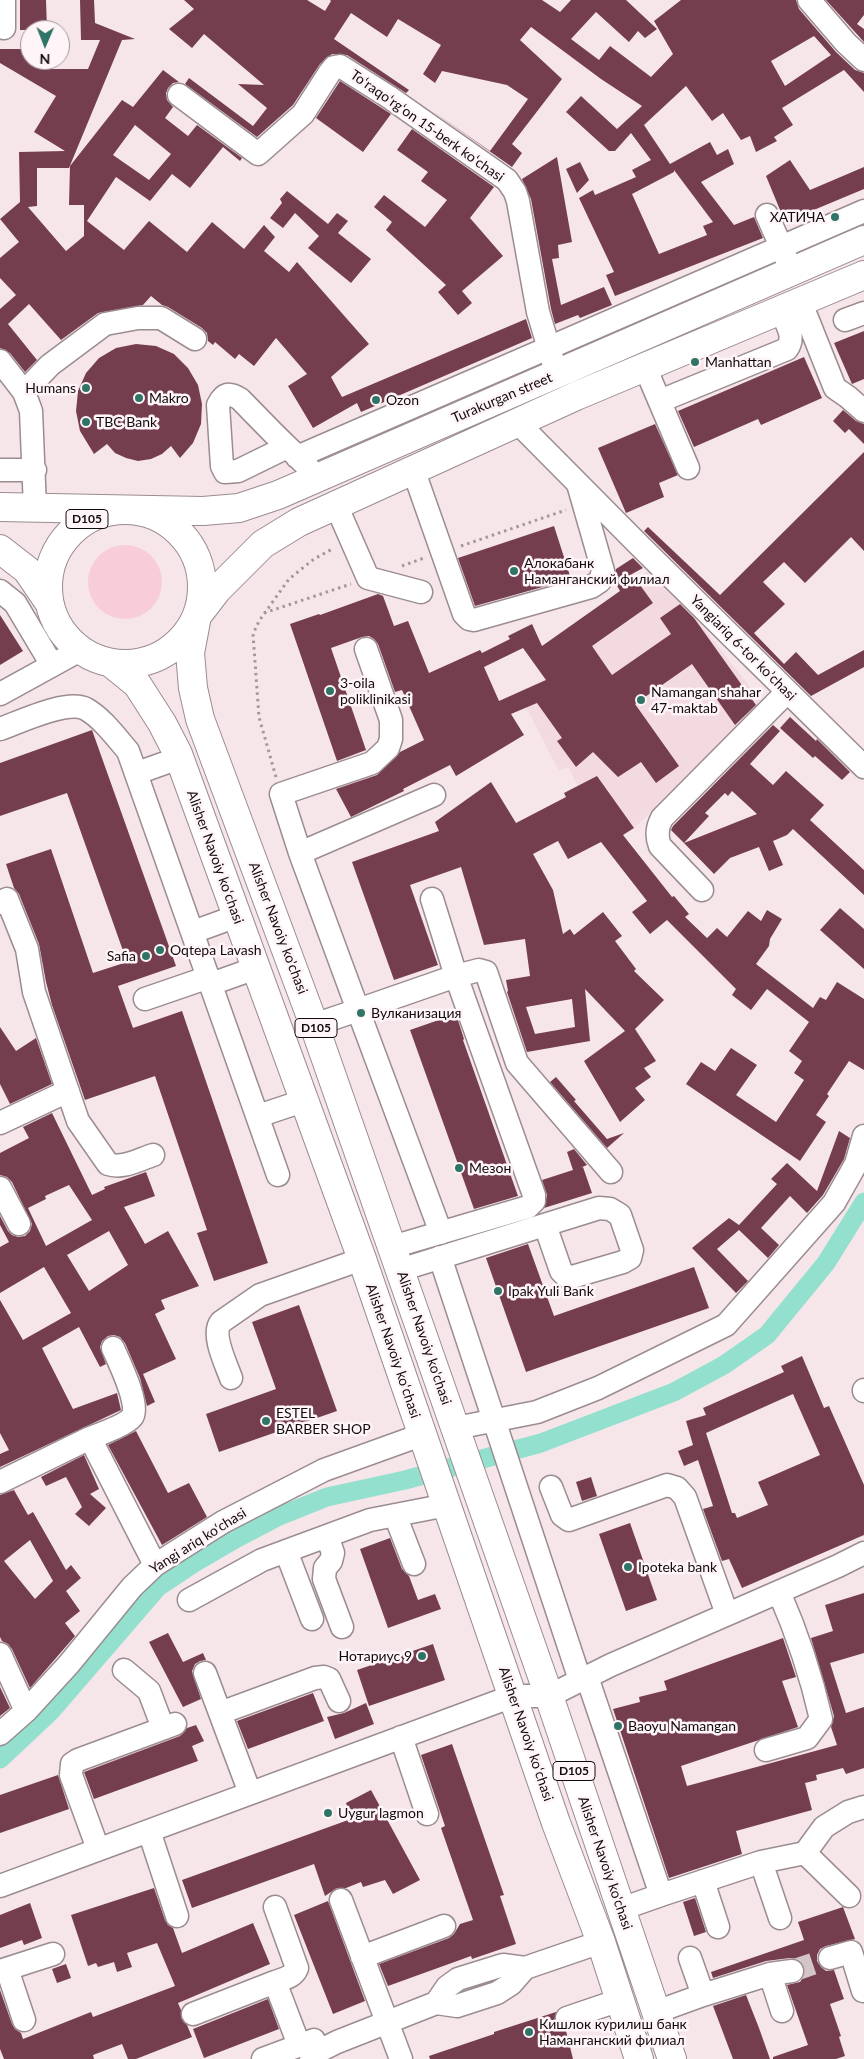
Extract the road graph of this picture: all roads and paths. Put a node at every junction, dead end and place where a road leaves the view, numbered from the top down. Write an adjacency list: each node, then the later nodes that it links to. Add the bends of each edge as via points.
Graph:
1 (4, 0): 3 (street)
2 (809, 0): 4 (street)
3 (4, 28)
4 (864, 60)
5 (179, 95): 20 (street, Toʻraqoʻrgʻon 15-berk koʻchasi, via 258,154 303,114 337,66 390,97 507,180 515,192)
6 (858, 213): 8 (street); 9 (street)
7 (767, 215): 9 (street)
8 (863, 241): 10 (main road, Turakurgan street)
9 (781, 246): 10 (street); 12 (street)
10 (792, 272): 14 (main road, Turakurgan street)
11 (864, 276): 15 (main road, Turakurgan street)
12 (701, 282): 13 (street); 14 (street)
13 (648, 304): 16 (street); 17 (street)
14 (712, 307): 17 (main road, Turakurgan street)
15 (791, 307): 21 (main road, Turakurgan street); 28 (street, via 791,343 787,349); 30 (street, via 835,388)
16 (618, 317): 19 (street); 20 (street)
17 (659, 330): 19 (main road, Turakurgan street)
18 (195, 339): 25 (street, via 161,318 105,324 50,365)
19 (629, 343): 24 (main road, Turakurgan street)
20 (548, 347): 23 (street); 24 (street, Toʻraqoʻrgʻon 15-berk koʻchasi)
21 (646, 367): 28 (street); 32 (main road, Turakurgan street)
22 (4, 369): 25 (street)
23 (486, 374): 26 (street); 27 (street)
24 (557, 375): 27 (main road, Turakurgan street)
25 (24, 392): 39 (street, via 31,411)
26 (446, 392): 29 (street); 31 (street)
27 (497, 400): 31 (main road, Turakurgan street)
28 (660, 401): 36 (street)
29 (416, 404): 33 (street); 34 (street)
30 (864, 411)
31 (458, 417): 34 (main road, Turakurgan street)
32 (517, 422): 37 (main road, Turakurgan street); 41 (street, Yangiаriq 6-tor koʼchasi)
33 (363, 428): 35 (street); 40 (street, via 292,452)
34 (428, 430): 35 (main road, Turakurgan street)
35 (375, 452): 40 (main road, Turakurgan street)
36 (688, 468)
37 (413, 469): 41 (street, via 464,614 474,620 591,587 600,581 603,572); 42 (main road, Turakurgan street)
38 (0, 470): 39 (street)
39 (34, 470): 44 (street)
40 (318, 477): 45 (main road, Turakurgan street, via 240,508)
41 (577, 481): 56 (street, Yangiаriq 6-tor koʼchasi)
42 (336, 505): 46 (street); 51 (main road, Turakurgan street, via 263,544 217,590)
43 (0, 507): 44 (main road, D105)
44 (35, 508): 45 (main road, D105)
45 (130, 510): 50 (main road, D105, via 99,514 85,520 67,535 54,555 48,578); 51 (main road, D105, via 154,515 175,527 191,546 201,576 202,592)
46 (352, 539): 49 (street, via 368,578); 62 (path, via 314,559 289,579 253,634 259,717)
47 (0, 549): 50 (main road, D105, via 27,570)
48 (0, 591): 55 (street, via 15,603)
49 (421, 592)
50 (48, 601): 53 (main road, D105, via 55,621)
51 (197, 616): 54 (main road, D105, via 183,638 162,654 138,663); 75 (main road, Alisher Navoiy ko'chasi / D105, via 190,653 200,719)
52 (366, 649): 62 (street, via 390,720 388,748 372,763)
53 (80, 650): 54 (main road, D105); 55 (street)
54 (111, 663): 59 (main road, Alisher Navoiy koʻchasi / D105, via 137,684)
55 (52, 665): 57 (street)
56 (787, 692): 60 (street, Yangiаriq 6-tor koʼchasi); 65 (street, via 658,825 660,846)
57 (0, 694)
58 (0, 729): 61 (street, via 64,707 85,709 128,750)
59 (179, 758): 61 (street); 68 (main road, Alisher Navoiy koʻchasi / D105)
60 (864, 767)
61 (137, 773): 69 (street)
62 (281, 794): 64 (street)
63 (434, 795): 64 (street)
64 (300, 853): 74 (street)
65 (702, 890)
66 (2, 895): 76 (street, via 28,949 34,992)
67 (432, 899): 71 (street)
68 (237, 916): 69 (street); 70 (main road, Alisher Navoiy koʻchasi / D105)
69 (193, 932): 72 (street)
70 (256, 968): 72 (street); 77 (main road, Alisher Navoiy koʻchasi / D105)
71 (456, 976): 74 (street); 82 (street, via 479,970 486,972 518,1064); 87 (street, via 534,1201 528,1207)
72 (210, 980): 73 (street); 78 (street)
73 (145, 999)
74 (358, 1010): 75 (street); 87 (street)
75 (314, 1025): 90 (main road, Alisher Navoiy ko'chasi / D105)
76 (68, 1091): 79 (street); 81 (street, via 78,1120 108,1164 124,1165)
77 (303, 1100): 78 (street); 89 (main road, Alisher Navoiy koʻchasi / D105)
78 (258, 1116): 83 (street)
79 (0, 1123)
80 (864, 1136): 93 (street, via 856,1164 834,1203 726,1325 598,1388)
81 (153, 1155)
82 (611, 1172)
83 (278, 1175)
84 (0, 1188): 85 (street)
85 (19, 1224)
86 (545, 1225): 88 (street)
87 (441, 1233): 90 (street)
88 (440, 1257): 90 (street); 93 (street)
89 (362, 1259): 92 (street, via 260,1295 221,1322 217,1338); 96 (main road, Alisher Navoiy koʻchasi / D105)
90 (396, 1259): 94 (main road, Alisher Navoiy ko'chasi / D105)
91 (113, 1348): 95 (street, via 130,1389 134,1412 127,1421)
92 (231, 1378)
93 (497, 1430): 94 (street); 114 (street)
94 (457, 1433): 116 (main road, Alisher Navoiy ko'chasi / D105)
95 (90, 1438): 97 (street); 105 (street)
96 (424, 1440): 99 (main road, Alisher Navoiy koʻchasi / D105); 105 (street, Yangi ariq ko‘chasi, via 324,1470 223,1522)
97 (0, 1482)
98 (551, 1488): 108 (street, via 562,1515 569,1520 667,1485 682,1491)
99 (446, 1500): 100 (street); 115 (main road, Alisher Navoiy koʻchasi / D105)
100 (396, 1515): 101 (street, via 370,1520); 104 (street)
101 (327, 1536): 102 (street); 110 (street, via 333,1553 325,1568 324,1579)
102 (286, 1551): 107 (street, via 262,1560); 109 (street)
103 (864, 1553): 106 (street)
104 (414, 1564)
105 (155, 1566): 118 (street, Yangi ariq ko‘chasi, via 132,1587)
106 (779, 1592): 108 (street); 122 (street, via 796,1630 821,1719 807,1738)
107 (189, 1600)
108 (727, 1614): 114 (street)
109 (312, 1619)
110 (342, 1627)
111 (0, 1654): 118 (street)
112 (124, 1670): 127 (street, via 149,1691 169,1726 72,1764 71,1775)
113 (205, 1672): 119 (street)
114 (584, 1679): 116 (street); 132 (street)
115 (513, 1696): 116 (street); 121 (street); 141 (main road, Alisher Navoiy koʻchasi / D105)
116 (549, 1696): 136 (main road, Alisher Navoiy ko'chasi / D105)
117 (339, 1700): 119 (street, via 329,1679 324,1677)
118 (26, 1711): 120 (street, Yangi ariq ko‘chasi)
119 (220, 1713): 123 (street)
120 (0, 1734)
121 (401, 1737): 123 (street); 125 (street)
122 (766, 1750)
123 (250, 1793): 126 (street)
124 (864, 1807): 128 (street, via 848,1812 824,1827)
125 (427, 1814)
126 (148, 1831): 127 (street); 137 (street)
127 (98, 1849): 131 (street)
128 (805, 1853): 129 (street); 133 (street)
129 (761, 1862): 130 (street); 138 (street)
130 (703, 1881): 132 (street); 140 (street)
131 (0, 1886)
132 (661, 1895): 136 (street)
133 (849, 1896)
134 (340, 1900): 143 (street)
135 (275, 1907): 149 (street, via 297,1968 296,1973)
136 (621, 1909): 154 (main road, Alisher Navoiy ko'chasi / D105)
137 (177, 1916)
138 (780, 1918)
139 (444, 1926): 143 (street)
140 (718, 1927)
141 (601, 1942): 152 (main road, Alisher Navoiy koʻchasi / D105); 158 (street, via 525,1968 511,1984 497,1993 456,2006 436,2003)
142 (53, 1954): 146 (street)
143 (362, 1957): 158 (street)
144 (690, 1958): 151 (street)
145 (830, 1958): 150 (street, via 851,1952)
146 (3, 1970): 157 (street)
147 (792, 1970): 148 (street)
148 (770, 1974): 151 (street); 153 (street)
149 (274, 1982): 155 (street); 159 (street)
150 (863, 1991)
151 (703, 1995): 154 (street)
152 (620, 2000): 156 (street); 162 (main road, Alisher Navoiy koʻchasi / D105)
153 (782, 2011)
154 (656, 2012): 163 (main road, Alisher Navoiy ko'chasi / D105)
155 (193, 2014)
156 (567, 2018)
157 (24, 2020)
158 (388, 2022): 159 (street, via 317,2052); 161 (street)
159 (305, 2052): 160 (street)
160 (263, 2059)
161 (400, 2059)
162 (639, 2059)
163 (672, 2059)

